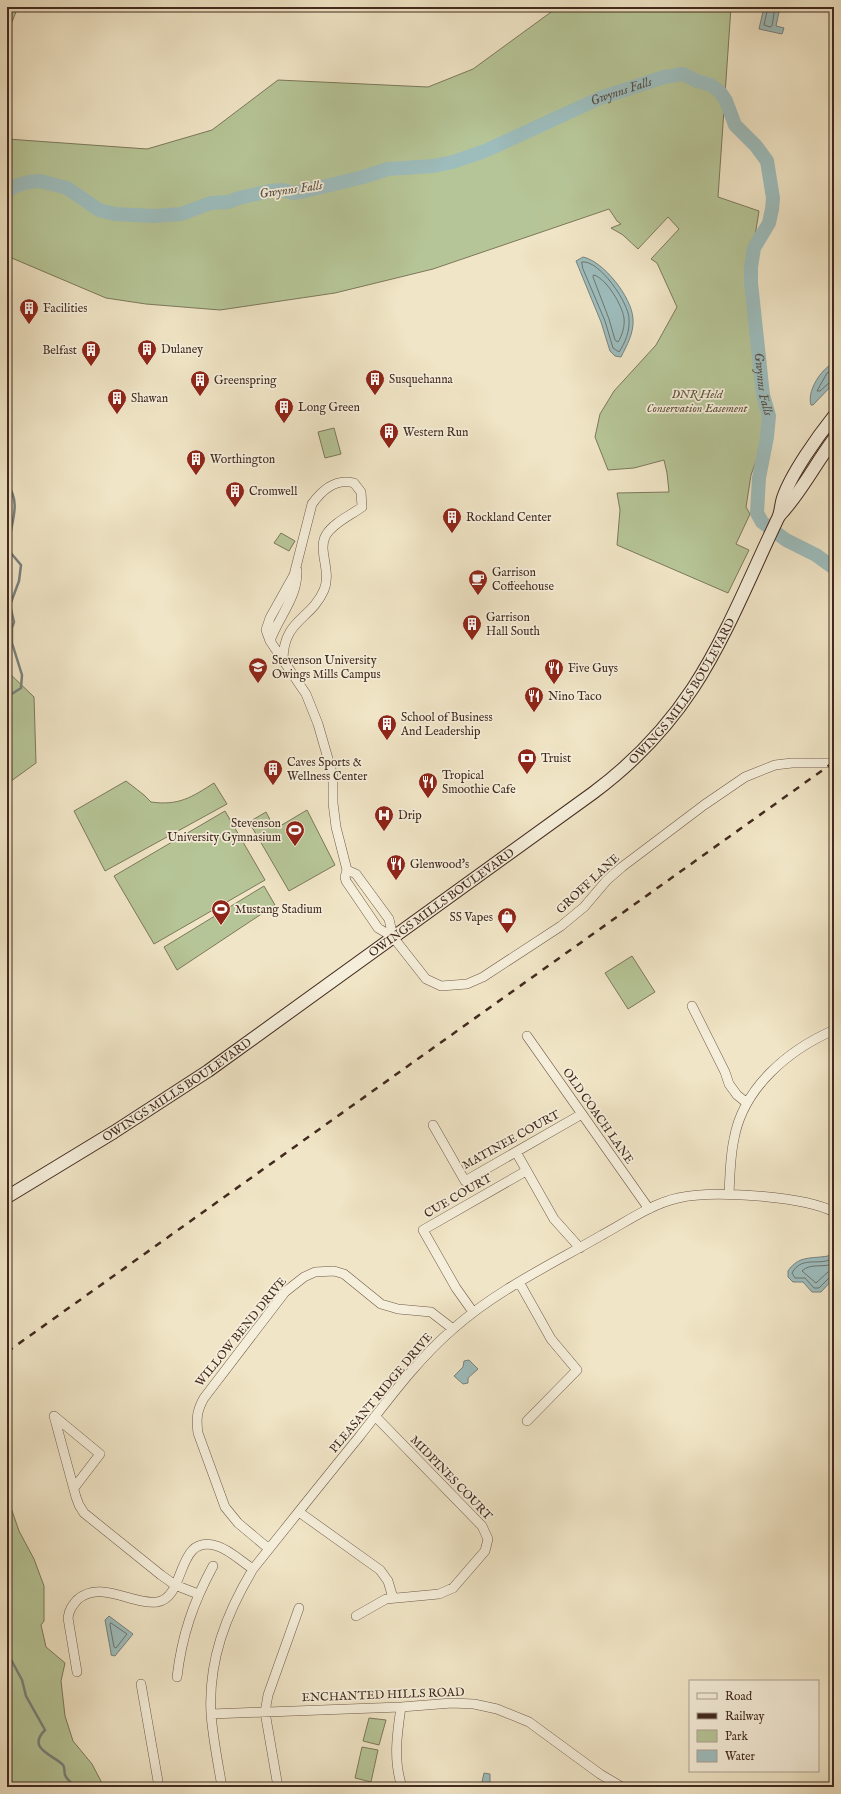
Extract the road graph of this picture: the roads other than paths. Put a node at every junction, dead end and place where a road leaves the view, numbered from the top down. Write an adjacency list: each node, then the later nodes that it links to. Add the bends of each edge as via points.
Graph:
1 (834, 416): 3 (main road, OWINGS MILLS BOULEVARD, via 788,486)
2 (834, 439): 3 (main road, OWINGS MILLS BOULEVARD, via 793,502)
3 (779, 516): 9 (main road, OWINGS MILLS BOULEVARD, via 703,672 679,708 646,747 598,790)
4 (283, 659): 4 (street, via 283,648 291,628 314,606 326,584 328,578 323,547 326,535 362,507 361,492 354,483 333,484 312,504 289,585 266,626 270,641); 6 (street, via 306,694 318,724 333,776 336,827)
5 (834, 763): 9 (street, GROFF LANE, via 775,765 745,777 622,867 561,926 472,982 448,987 431,983 422,976)
6 (347, 870): 7 (street, via 356,874); 8 (street, via 346,881)
7 (368, 890): 8 (street); 9 (street, via 389,919)
8 (356, 897): 9 (street, via 378,928)
9 (393, 937): 19 (main road, OWINGS MILLS BOULEVARD, via 176,1092 92,1147)
10 (692, 1006): 13 (street, via 729,1084)
11 (834, 1030): 13 (street, via 778,1066)
12 (527, 1036): 14 (street, OLD COACH LANE)
13 (747, 1103): 18 (street, via 734,1138)
14 (582, 1114): 16 (street, MATINEE COURT); 20 (street, OLD COACH LANE)
15 (433, 1125): 16 (street, MATINEE COURT, via 465,1181)
16 (516, 1152): 17 (street)
17 (526, 1171): 22 (street, via 554,1219); 24 (street, CUE COURT, via 423,1230 456,1288)
18 (729, 1194): 20 (street, PLEASANT RIDGE DRIVE, via 677,1198); 21 (street, PLEASANT RIDGE DRIVE, via 810,1203)
19 (7, 1197)
20 (649, 1209): 22 (street, PLEASANT RIDGE DRIVE)
21 (834, 1212)
22 (580, 1248): 23 (street, PLEASANT RIDGE DRIVE)
23 (519, 1282): 24 (street, PLEASANT RIDGE DRIVE); 27 (street, via 551,1339 578,1370)
24 (473, 1312): 25 (street, PLEASANT RIDGE DRIVE)
25 (453, 1328): 26 (street, PLEASANT RIDGE DRIVE, via 413,1370); 30 (street, WILLOW BEND DRIVE, via 431,1312 398,1309 381,1304 352,1279 334,1271 314,1272 285,1292 204,1398 196,1420 198,1433 225,1507 238,1524)
26 (375, 1416): 29 (street, PLEASANT RIDGE DRIVE); 35 (street, MIDPINES COURT, via 482,1526 488,1539 485,1551 453,1588 439,1594)
27 (526, 1421)
28 (74, 1488): 28 (street, via 62,1445 54,1416 100,1454); 33 (street, via 78,1505 88,1516)
29 (299, 1512): 30 (street, PLEASANT RIDGE DRIVE); 35 (street, via 380,1570 388,1581)
30 (269, 1549): 32 (street, PLEASANT RIDGE DRIVE)
31 (214, 1566): 34 (street)
32 (253, 1569): 33 (street, via 218,1546 203,1545 189,1554); 43 (street, PLEASANT RIDGE DRIVE, via 237,1596 220,1638 213,1678)
33 (175, 1585): 34 (street); 38 (street, via 166,1597 156,1602 104,1592 95,1592 79,1598 69,1611 68,1618)
34 (198, 1594): 39 (street, via 184,1636)
35 (393, 1598): 37 (street, MIDPINES COURT, via 386,1599)
36 (299, 1608): 42 (street, via 268,1696)
37 (356, 1616)
38 (77, 1672)
39 (177, 1678)
40 (141, 1684): 44 (street)
41 (401, 1707): 42 (street, ENCHANTED HILLS ROAD); 47 (street, via 396,1743); 48 (street, ENCHANTED HILLS ROAD, via 474,1704 509,1713 540,1729 600,1774)
42 (265, 1712): 43 (street, ENCHANTED HILLS ROAD); 46 (street)
43 (211, 1714): 45 (street, PLEASANT RIDGE DRIVE)
44 (159, 1787)
45 (222, 1787)
46 (278, 1787)
47 (402, 1787)
48 (622, 1787)

